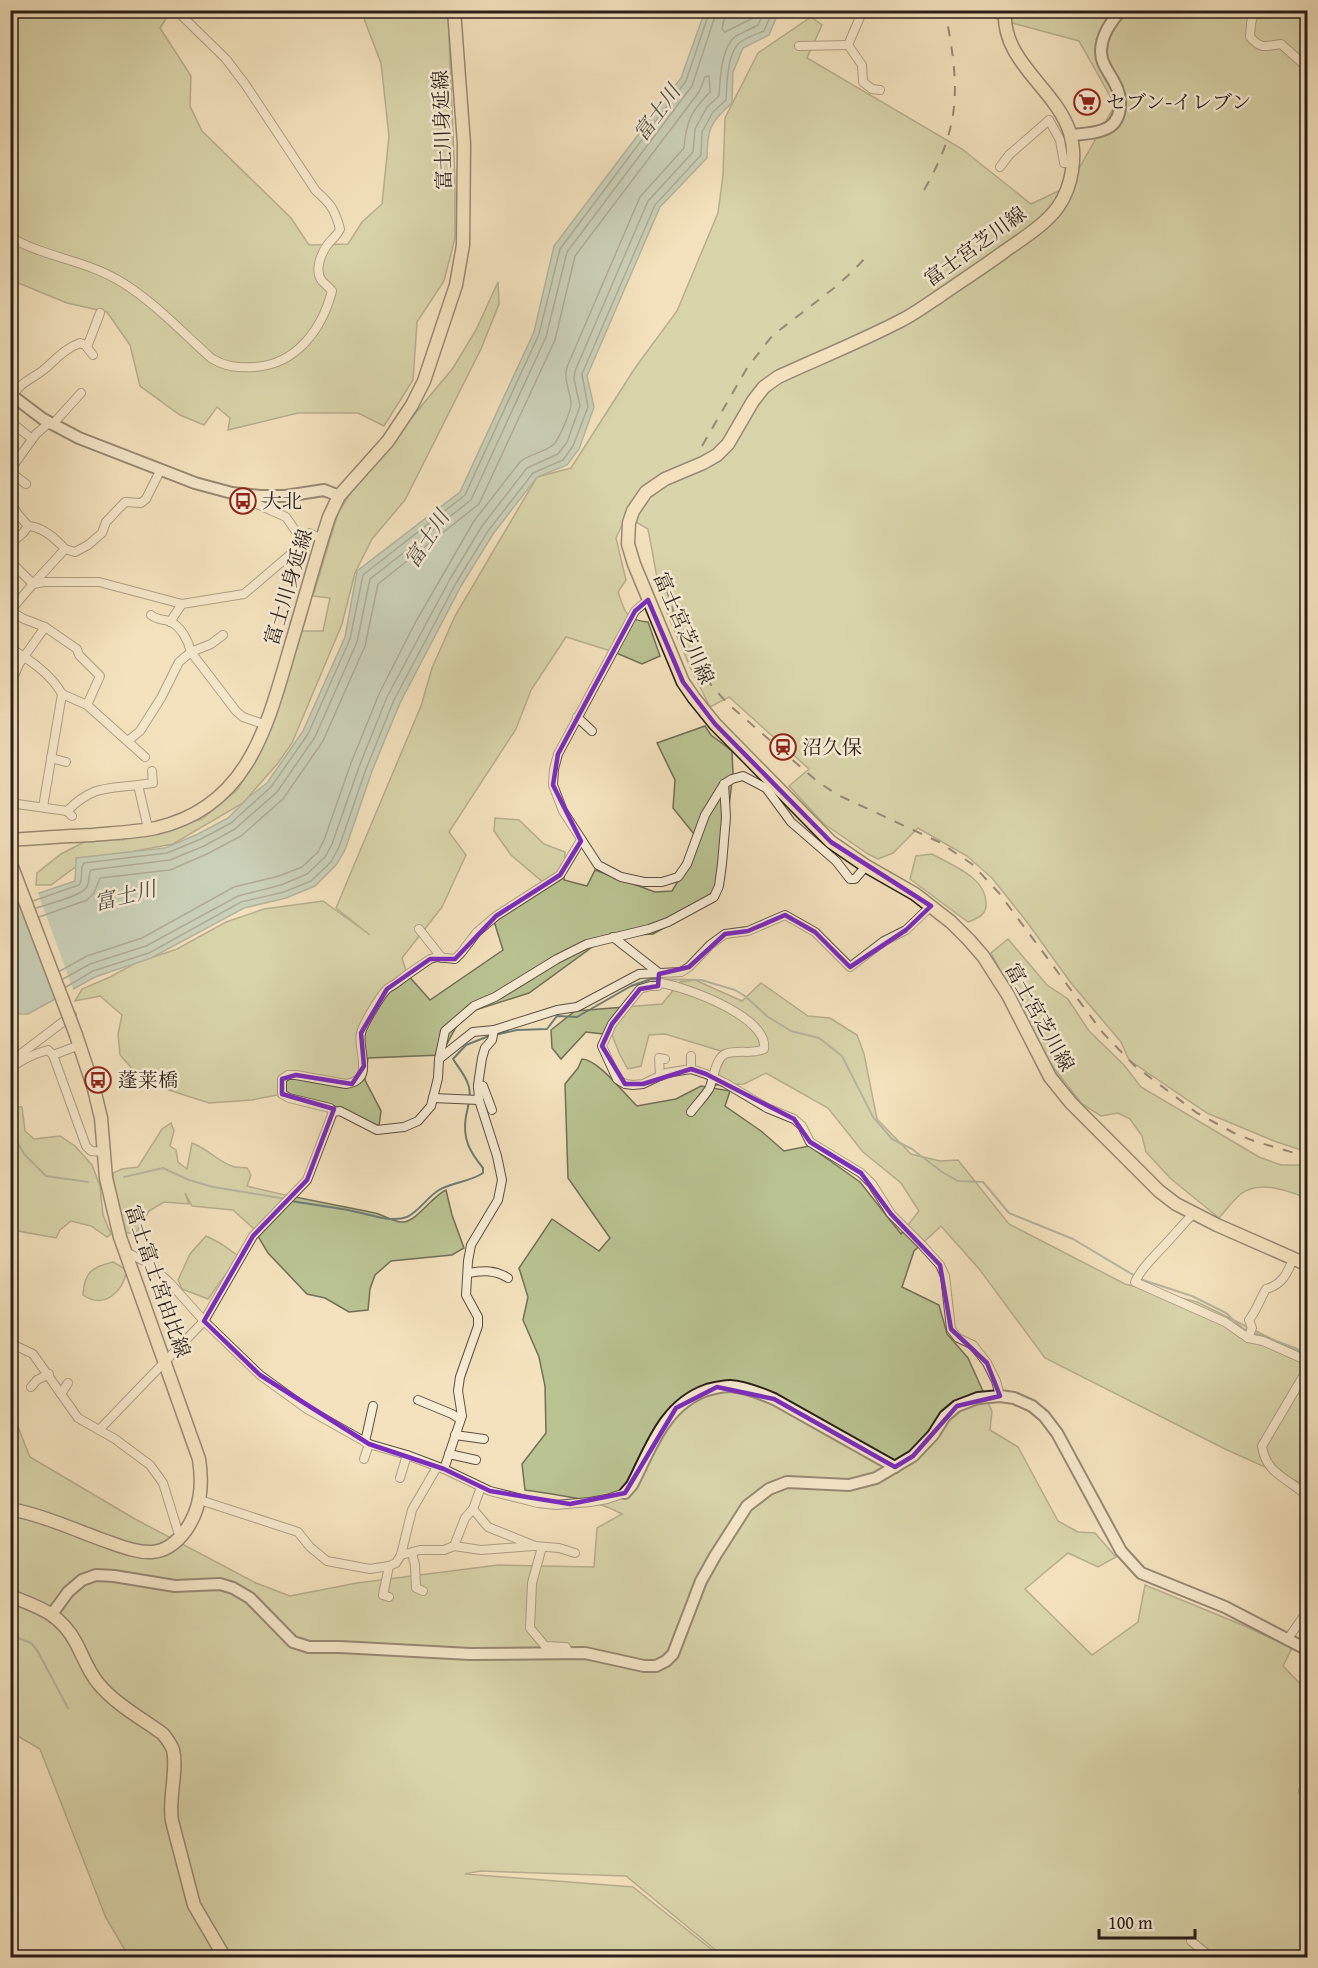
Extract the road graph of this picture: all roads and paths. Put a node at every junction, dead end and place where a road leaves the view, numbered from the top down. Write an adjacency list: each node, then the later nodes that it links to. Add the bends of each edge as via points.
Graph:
1 (184, 10): 14 (street, via 182,16 226,59 335,212 340,230 322,255 318,270 322,282 332,291 306,343 287,358 267,366 222,365 118,280 84,263 28,248)
2 (454, 10): 27 (main road, 富士川身延線, via 464,144 463,245 456,285 424,381 412,405 388,441)
3 (863, 10): 8 (street)
4 (1005, 10): 11 (main road, 富士宮芝川線, via 1011,45 1056,107)
5 (1121, 10): 11 (street, via 1106,32 1101,53 1119,93 1119,112 1106,129)
6 (1255, 10): 9 (street, via 1250,37 1257,45 1281,44)
7 (800, 45): 8 (street)
8 (848, 45): 10 (street, via 862,65 863,81)
9 (1308, 68)
10 (880, 90)
11 (1071, 135): 12 (main road, 富士宮芝川線)
12 (1073, 163): 13 (street, via 1064,163 1060,140 1048,120); 36 (main road, 富士宮芝川線, via 1069,186 1057,208 1031,232 904,319 778,377 753,400 717,456 665,479 646,492 633,511 628,543)
13 (1000, 167)
14 (10, 237)
15 (100, 313): 16 (street)
16 (87, 347): 17 (street); 19 (street, via 80,343 57,356)
17 (93, 355)
18 (81, 393): 21 (street)
19 (11, 396): 21 (street)
20 (10, 422): 22 (street)
21 (50, 424): 22 (street); 23 (street)
22 (32, 439): 24 (street)
23 (161, 469): 26 (street); 33 (street, via 146,499 125,502 88,545 75,552)
24 (10, 471): 25 (street)
25 (26, 484)
26 (232, 493): 27 (street, via 285,496 324,490); 30 (street, via 286,517 297,533)
27 (339, 496): 31 (main road, 富士川身延線)
28 (10, 501): 29 (street)
29 (28, 525): 32 (street); 33 (street, via 56,538)
30 (305, 536): 31 (street, via 309,533); 37 (street, via 292,553 244,594)
31 (322, 539): 50 (main road, 富士川身延線)
32 (10, 544)
33 (64, 549): 35 (street)
34 (10, 561): 35 (street)
35 (33, 584): 37 (street, via 99,582); 38 (street)
36 (648, 600): 49 (street, via 635,611); 65 (main road, 富士宮芝川線, via 683,682 705,713 831,842)
37 (182, 604): 40 (street)
38 (10, 611): 41 (street)
39 (151, 615): 40 (street)
40 (170, 622): 44 (street, via 180,629)
41 (45, 627): 45 (street); 48 (street, via 77,649 100,676)
42 (223, 635): 44 (street)
43 (10, 648): 45 (street)
44 (191, 651): 50 (street, via 236,711); 52 (street, via 179,662 140,731)
45 (25, 656): 46 (street); 47 (street, via 56,683)
46 (10, 685)
47 (62, 694): 48 (street); 54 (street)
48 (87, 705): 52 (street)
49 (577, 717): 51 (street); 63 (street, via 558,754 553,785)
50 (266, 725): 61 (main road, 富士川身延線, via 247,766 222,795 188,817)
51 (592, 731)
52 (129, 740): 53 (street)
53 (146, 757)
54 (51, 758): 55 (street); 60 (street)
55 (66, 762)
56 (152, 771): 58 (street, via 153,783)
57 (724, 784): 63 (street, via 705,815 678,878 644,882 621,877 598,865); 65 (street, via 743,776 766,788 791,822 836,861 850,879 855,879); 68 (street, via 722,864 714,897 668,922)
58 (138, 785): 60 (street, via 93,791 78,800 69,813); 61 (street)
59 (10, 803): 60 (street)
60 (43, 807)
61 (148, 828): 62 (main road, 富士川身延線)
62 (10, 840)
63 (581, 840): 69 (street, via 560,875 496,916 455,959)
64 (11, 865): 74 (main road, 富士富士宮由比線, bridge)
65 (866, 866): 66 (main road, 富士宮芝川線)
66 (931, 906): 70 (street, via 906,930 850,967 815,932 785,915 748,931 725,934 681,972); 91 (main road, 富士宮芝川線, via 969,940 996,976 1042,1064 1071,1103 1159,1191)
67 (419, 929): 69 (street)
68 (613, 937): 70 (street); 77 (street, via 587,944 495,998 474,1006 445,1031)
69 (442, 958): 88 (street, via 430,960 387,989 361,1033 364,1066 362,1075 352,1084 296,1075 282,1079 282,1094)
70 (659, 974): 71 (street); 73 (street, via 639,974 577,1007 557,1010)
71 (661, 983): 82 (street, via 640,989 612,1024 602,1046 617,1079 625,1084 643,1084); 83 (street, via 723,1004 760,1032 764,1048 724,1055)
72 (74, 1014): 79 (street)
73 (493, 1034): 77 (street, via 473,1032); 84 (street, via 482,1058)
74 (78, 1040): 75 (street); 90 (main road, 富士富士宮由比線, via 101,1118)
75 (53, 1055): 80 (street, via 48,1050 33,1054); 90 (street, via 87,1146 91,1151)
76 (691, 1056): 81 (street)
77 (439, 1059): 85 (street)
78 (665, 1059): 82 (street, via 659,1058)
79 (10, 1063)
80 (10, 1069)
81 (690, 1070): 82 (street); 83 (street)
82 (660, 1076)
83 (714, 1077): 89 (street); 107 (street, via 794,1119 810,1142 872,1184 891,1214 940,1265 945,1276 951,1329 958,1338 973,1345 987,1363)
84 (482, 1084): 86 (street); 87 (street)
85 (433, 1098): 86 (street); 88 (street, via 428,1112 404,1128 377,1130)
86 (473, 1099): 95 (street, via 497,1156 502,1180 498,1200 471,1245)
87 (492, 1110)
88 (333, 1112): 97 (street, via 307,1180 253,1236)
89 (691, 1112)
90 (104, 1152): 92 (main road, 富士富士宮由比線, via 111,1205)
91 (1194, 1213): 93 (main road, 富士宮芝川線); 98 (street, via 1143,1266 1135,1282)
92 (125, 1251): 97 (street, via 148,1263); 101 (main road, 富士富士宮由比線)
93 (1293, 1259): 94 (main road, 富士宮芝川線); 98 (street, via 1282,1282 1266,1289 1249,1320)
94 (1308, 1265)
95 (468, 1273): 96 (street, via 490,1270); 110 (street, via 466,1294 478,1317 478,1326 460,1377)
96 (508, 1278)
97 (204, 1321): 101 (street); 114 (street, via 260,1375 307,1409)
98 (1250, 1334): 100 (street)
99 (11, 1345): 103 (street, via 33,1354)
100 (1308, 1361)
101 (165, 1362): 111 (street); 125 (main road, 富士富士宮由比線, via 199,1459)
102 (1308, 1368): 124 (street, via 1263,1446 1264,1459 1274,1471)
103 (49, 1374): 105 (street); 106 (street)
104 (68, 1383): 106 (street)
105 (31, 1387)
106 (61, 1394): 111 (street, via 78,1418)
107 (1000, 1396): 119 (street, via 978,1398 957,1406 913,1456); 140 (street, via 1032,1406 1057,1432 1121,1551 1141,1573 1225,1607)
108 (418, 1400): 110 (street)
109 (373, 1406): 114 (street)
110 (460, 1419): 112 (street)
111 (99, 1430): 128 (street, via 150,1466 163,1483)
112 (455, 1435): 113 (street); 115 (street)
113 (484, 1439)
114 (367, 1443): 116 (street); 117 (street)
115 (449, 1454): 118 (street); 120 (street)
116 (407, 1455): 120 (street); 121 (street)
117 (364, 1459)
118 (476, 1460)
119 (895, 1467): 123 (street, via 774,1399 754,1391 717,1387 695,1394 676,1408 661,1426); 142 (street, via 876,1478 849,1485 787,1482 769,1489 747,1506 701,1581 678,1644 666,1661 644,1666)
120 (441, 1468): 122 (street); 133 (street, via 412,1510)
121 (400, 1478)
122 (481, 1487): 123 (street, via 556,1505); 127 (street)
123 (625, 1493)
124 (1308, 1497)
125 (200, 1500): 128 (main road, 富士富士宮由比線, via 193,1520); 134 (street, via 298,1532 327,1561 370,1569)
126 (10, 1509): 128 (main road, via 137,1551 154,1552)
127 (473, 1509): 129 (street, via 465,1518); 130 (street, via 488,1527)
128 (180, 1538)
129 (454, 1546): 130 (street, via 481,1550); 131 (street)
130 (538, 1546): 132 (street); 142 (street, via 530,1628 545,1646 566,1647)
131 (412, 1553): 133 (street); 135 (street, via 416,1588)
132 (575, 1553)
133 (401, 1555): 134 (street)
134 (389, 1566): 137 (street, via 383,1595)
135 (423, 1591)
136 (10, 1596): 139 (main road)
137 (389, 1597)
138 (1308, 1610): 140 (street)
139 (52, 1614): 142 (street, via 82,1580 96,1575 114,1576 175,1586 220,1584 233,1588 250,1598 294,1642 309,1647 470,1654); 146 (main road, via 66,1626 98,1684 163,1734 169,1743 174,1763 171,1821 194,1905)
140 (1287, 1640): 141 (street)
141 (1308, 1650)
142 (569, 1653)
143 (1308, 1783): 144 (street, via 1304,1791)
144 (1308, 1792)
145 (1191, 1941): 147 (street)
146 (225, 1958)
147 (1212, 1958)

